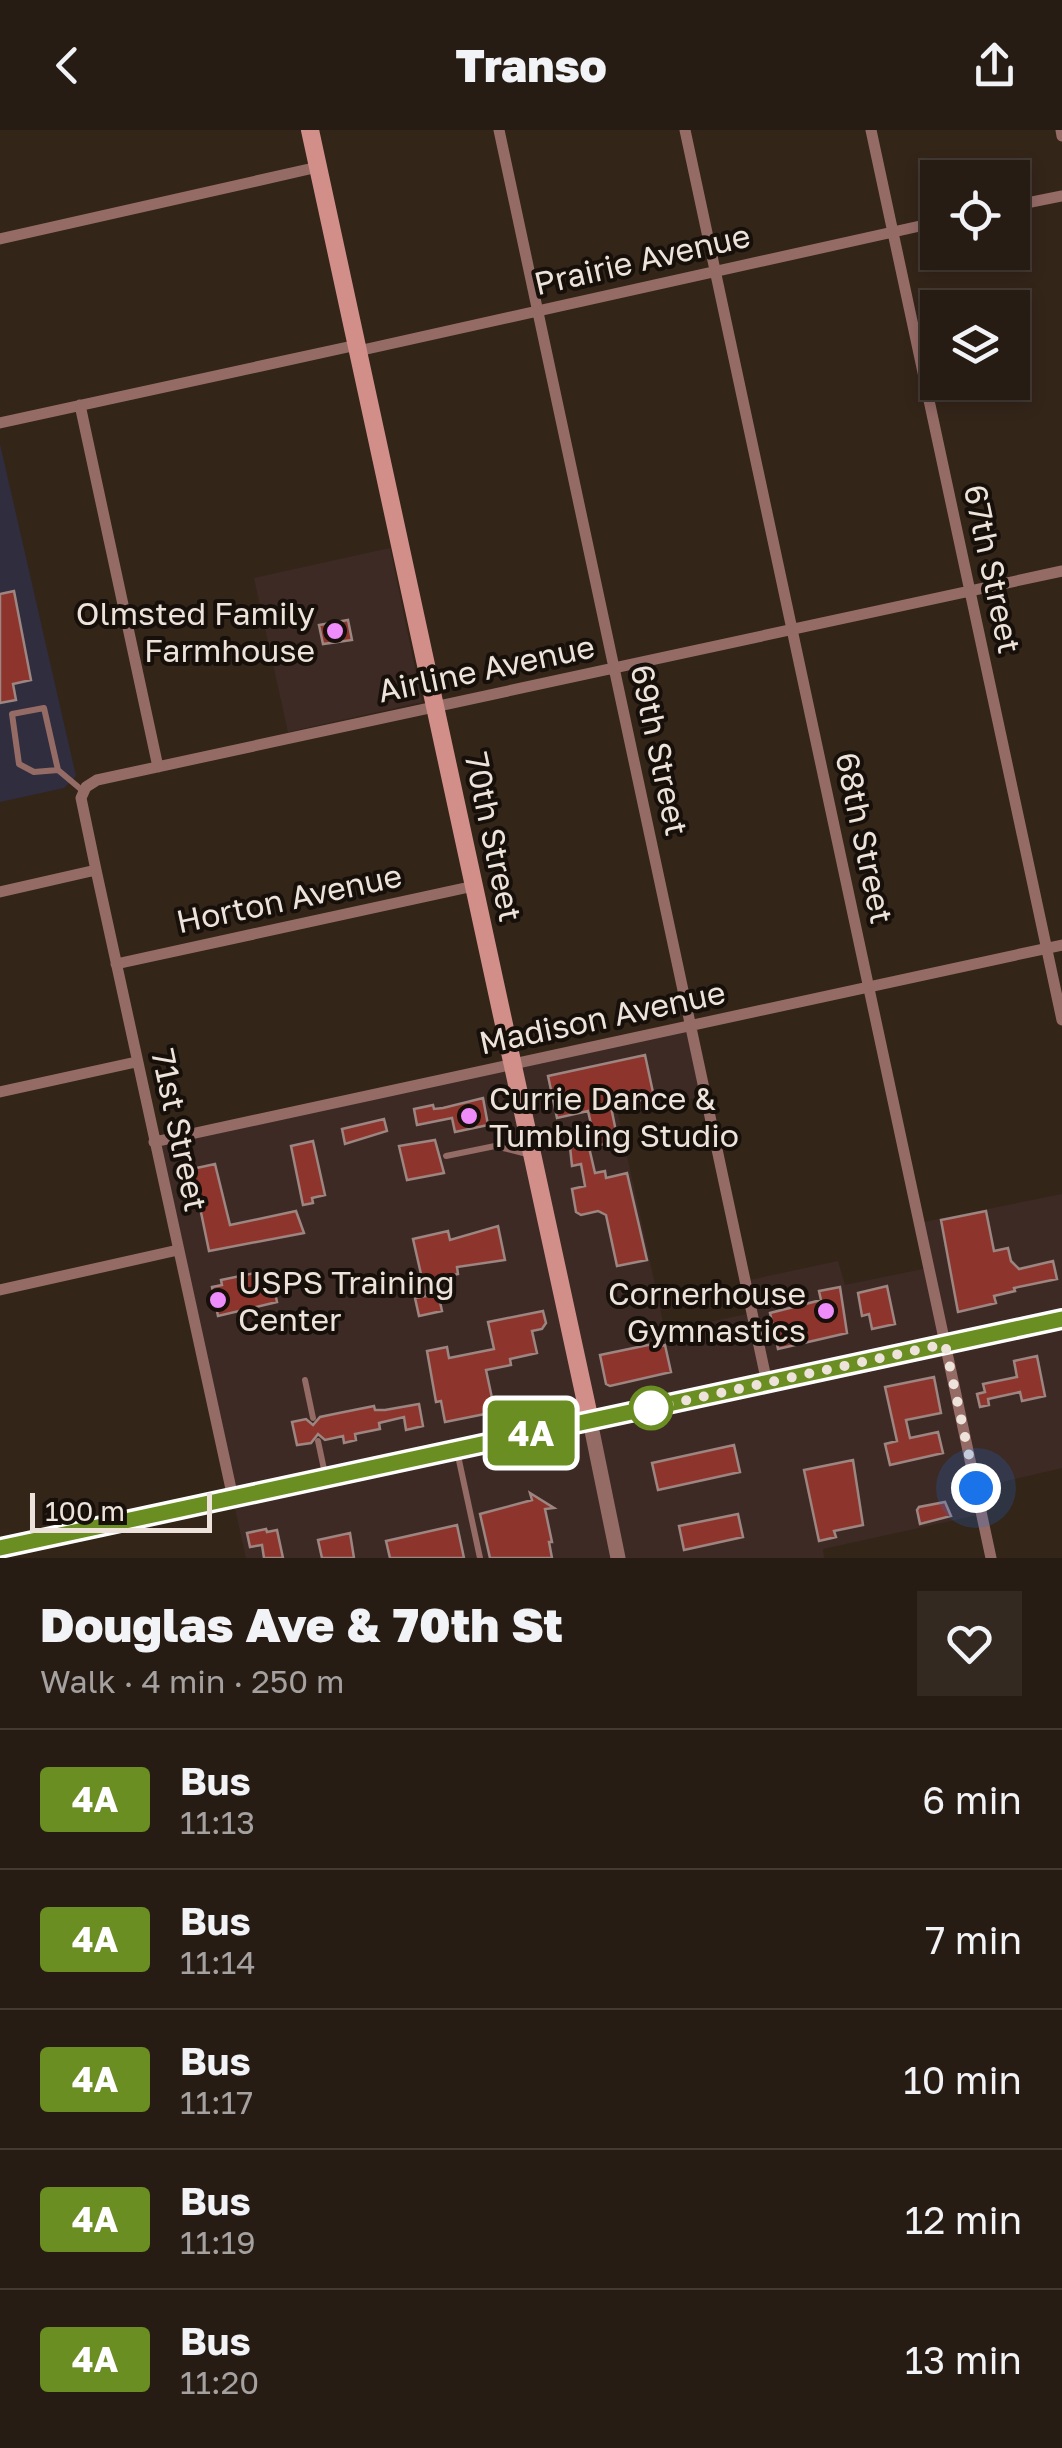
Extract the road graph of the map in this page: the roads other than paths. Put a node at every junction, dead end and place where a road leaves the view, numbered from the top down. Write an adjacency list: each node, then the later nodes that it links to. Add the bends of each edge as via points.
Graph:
1 (310, 130): 5 (main road, 70th Street)
2 (499, 130): 12 (street, 69th Street)
3 (685, 130): 11 (street, 68th Street)
4 (871, 130): 9 (street, 67th Street)
5 (318, 167): 10 (street); 13 (main road, 70th Street)
6 (1062, 196): 7 (street)
7 (1030, 202)
8 (920, 226): 9 (street, Prairie Avenue)
9 (893, 232): 11 (street, Prairie Avenue); 17 (street, 67th Street)
10 (0, 239)
11 (715, 271): 12 (street, Prairie Avenue); 18 (street, 68th Street)
12 (538, 310): 13 (street, Prairie Avenue); 19 (street, 69th Street)
13 (358, 348): 14 (street, Prairie Avenue); 20 (main road, 70th Street)
14 (80, 406): 15 (street, Prairie Avenue); 21 (street)
15 (0, 423)
16 (1062, 571): 17 (street, Airline Avenue)
17 (970, 591): 18 (street, Airline Avenue); 28 (street, 67th Street)
18 (792, 630): 19 (street, Airline Avenue); 30 (street, 68th Street)
19 (615, 668): 20 (street, Airline Avenue); 32 (street, 69th Street)
20 (436, 707): 21 (street, Airline Avenue); 25 (main road, 70th Street)
21 (158, 767): 23 (street, Airline Avenue, via 97,780)
22 (58, 770): 22 (lane, via 44,708 12,714 19,764 34,772); 23 (lane)
23 (83, 791): 24 (street, 71st Street)
24 (96, 870): 26 (street); 29 (street, 71st Street)
25 (474, 886): 29 (street, Horton Avenue); 34 (main road, 70th Street)
26 (0, 892)
27 (1062, 946): 28 (street, Madison Avenue)
28 (1047, 949): 30 (street, Madison Avenue); 31 (street, 67th Street)
29 (116, 964): 33 (street, 71st Street)
30 (868, 987): 32 (street, Madison Avenue); 42 (street, 68th Street)
31 (1062, 1020)
32 (691, 1026): 34 (street, Madison Avenue); 44 (street, 69th Street)
33 (136, 1062): 35 (street); 36 (street, 71st Street)
34 (513, 1064): 36 (street, Madison Avenue); 37 (main road, 70th Street)
35 (0, 1092)
36 (154, 1142): 39 (street, 71st Street)
37 (532, 1155): 38 (lane, via 495,1146); 46 (main road, 70th Street)
38 (446, 1156)
39 (178, 1250): 40 (street); 50 (street, 71st Street)
40 (0, 1290)
41 (1062, 1319): 42 (main road)
42 (945, 1344): 44 (main road); 54 (street, 68th Street)
43 (305, 1380): 45 (lane)
44 (767, 1382): 46 (main road)
45 (313, 1418)
46 (590, 1421): 48 (main road); 53 (street, 70th Street)
47 (318, 1441): 49 (lane)
48 (457, 1450): 49 (main road); 52 (lane)
49 (325, 1478): 50 (main road)
50 (233, 1498): 51 (main road)
51 (0, 1548)
52 (480, 1558)
53 (618, 1558)
54 (992, 1558)

